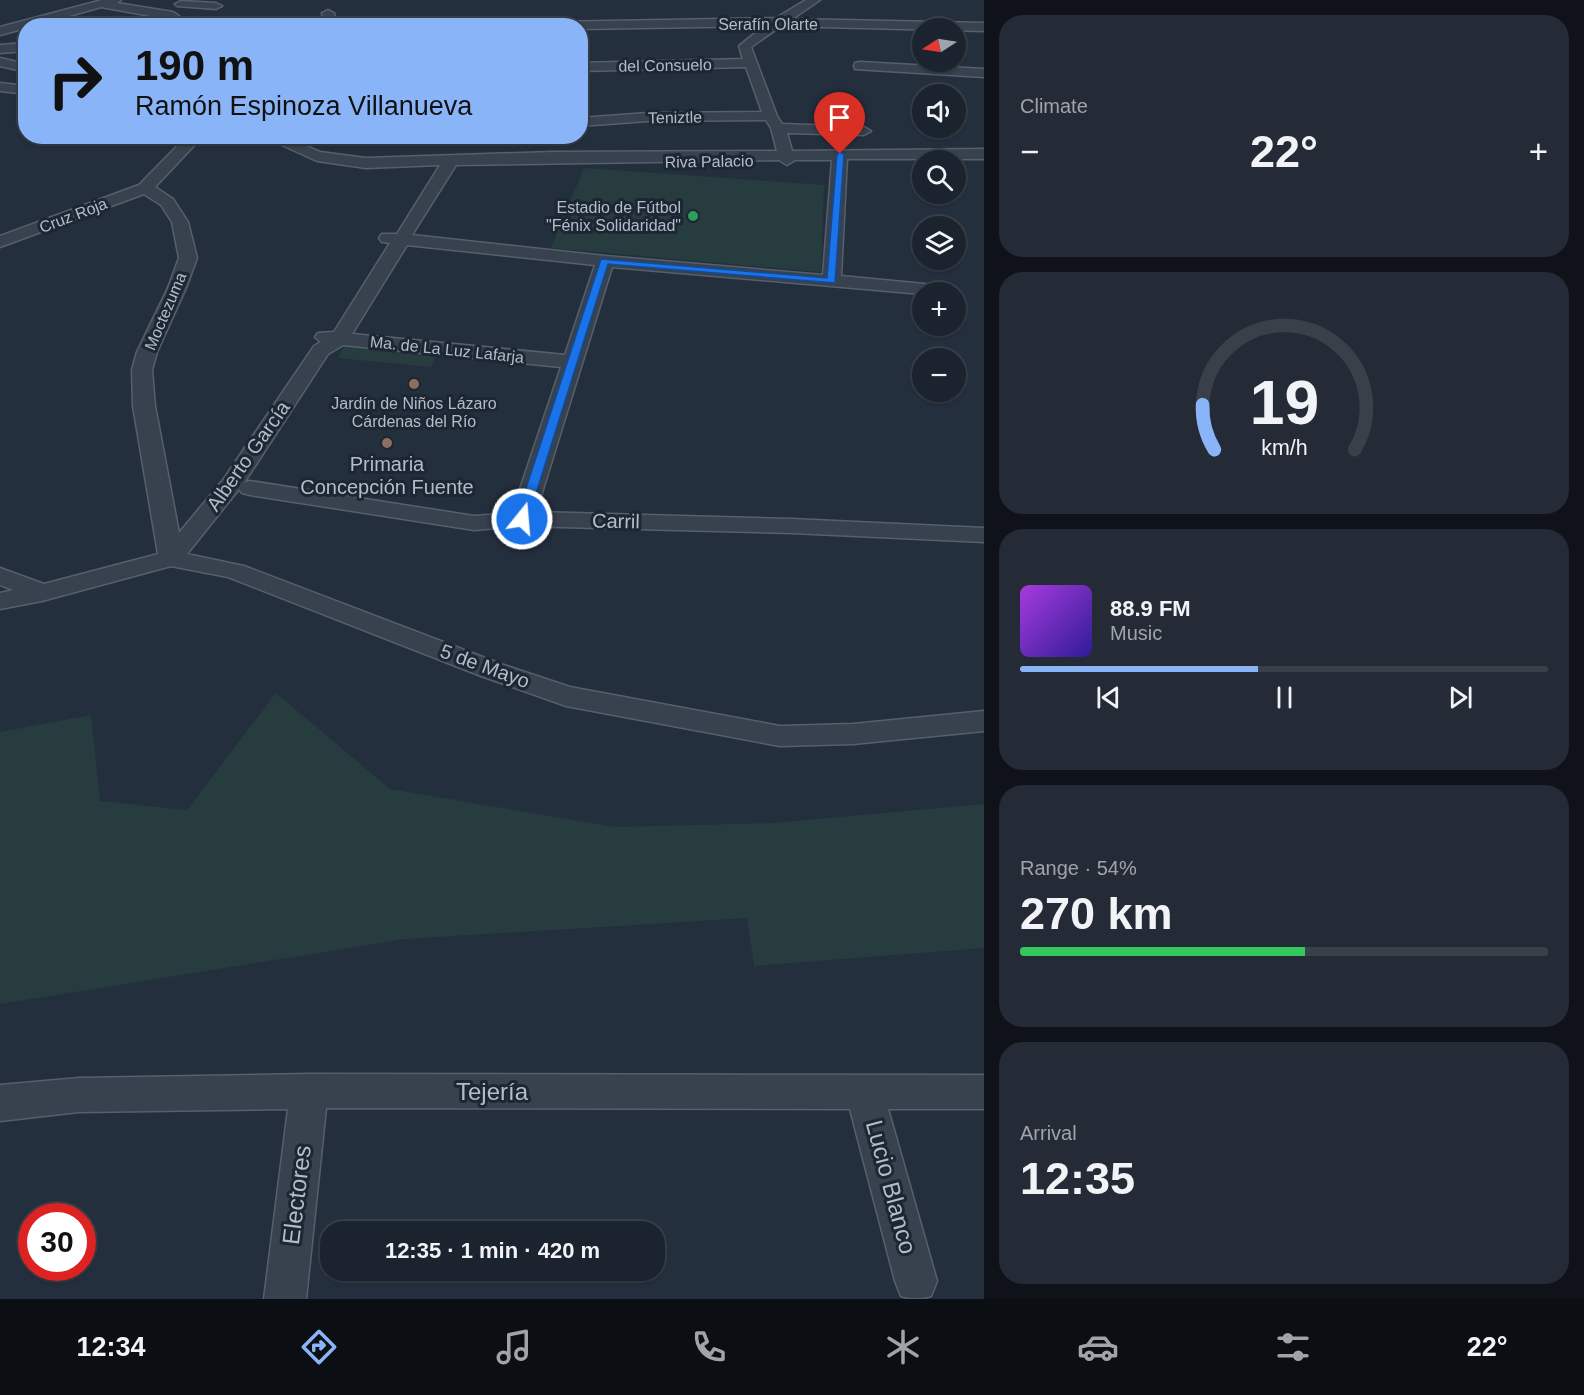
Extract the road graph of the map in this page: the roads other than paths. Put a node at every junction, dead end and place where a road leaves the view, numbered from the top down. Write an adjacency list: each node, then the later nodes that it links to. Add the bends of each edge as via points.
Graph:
1 (115, 0): 4 (street)
2 (814, 0): 11 (street)
3 (182, 2): 5 (street); 9 (street)
4 (102, 4): 7 (street); 8 (street)
5 (216, 6)
6 (328, 13): 10 (street)
7 (50, 18)
8 (157, 18)
9 (171, 18)
10 (329, 18)
11 (776, 22): 13 (street, Serafín Olarte); 15 (street, Serafín Olarte); 21 (street, via 745,46)
12 (588, 24): 13 (street, Serafín Olarte)
13 (599, 24): 17 (street, via 597,31)
14 (18, 25): 16 (street)
15 (984, 27)
16 (0, 28)
17 (588, 33)
18 (18, 48): 19 (street)
19 (0, 49)
20 (0, 62): 22 (street)
21 (750, 63): 24 (street, del Consuelo); 27 (street)
22 (18, 66)
23 (860, 66): 25 (street)
24 (588, 67)
25 (984, 73)
26 (588, 121): 27 (street, Teniztle, via 648,117)
27 (774, 122): 28 (street, Teniztle); 34 (street)
28 (864, 131)
29 (188, 144): 38 (street)
30 (288, 144): 37 (street, Riva Palacio, via 338,160)
31 (544, 144): 36 (street)
32 (984, 153): 33 (street, Riva Palacio)
33 (840, 157): 34 (street, Riva Palacio); 35 (street, Riva Palacio); 42 (street)
34 (786, 158): 36 (street, Riva Palacio)
35 (984, 159)
36 (554, 160): 37 (street, Riva Palacio)
37 (444, 162): 39 (street, Alberto García)
38 (145, 188): 40 (street, Cruz Roja); 49 (street, Moctezuma, via 167,202 180,222 188,258 142,370 144,406)
39 (395, 239): 41 (street); 44 (street, Alberto García)
40 (0, 242)
41 (604, 261): 42 (street); 45 (street)
42 (832, 281): 43 (street)
43 (912, 288)
44 (328, 342): 45 (street, Ma. de La Luz Lafarja); 49 (street, Alberto García, via 231,485)
45 (571, 362): 47 (street)
46 (250, 488): 47 (street, Carril, via 474,523)
47 (522, 519): 48 (street, Carril)
48 (984, 535)
49 (171, 558): 51 (street, 5 de Mayo); 53 (street, 5 de Mayo, via 235,571 566,696 780,736 853,734)
50 (0, 576): 51 (street)
51 (42, 593): 52 (street, 5 de Mayo)
52 (0, 601)
53 (984, 721)
54 (309, 1091): 56 (street, Tejería); 57 (street, Tejería, via 79,1095); 59 (street, Electores)
55 (984, 1092): 56 (street, Tejería)
56 (865, 1093): 58 (street, Lucio Blanco)
57 (0, 1103)
58 (916, 1281)
59 (285, 1299)

